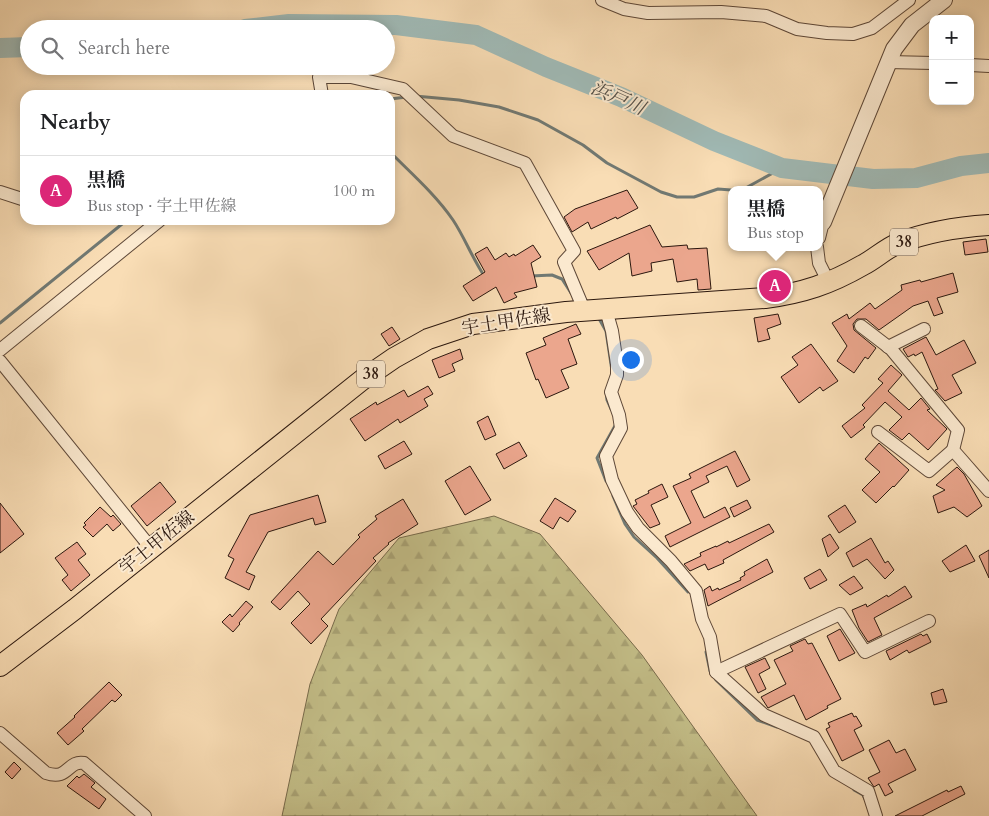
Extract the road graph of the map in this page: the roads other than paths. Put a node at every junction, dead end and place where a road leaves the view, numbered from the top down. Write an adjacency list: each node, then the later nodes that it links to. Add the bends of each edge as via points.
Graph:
1 (602, 0): 2 (street, via 624,9 648,12 766,16 797,29 853,34 872,28)
2 (909, 0)
3 (944, 0): 7 (street, via 912,25 894,49)
4 (929, 63): 7 (street)
5 (974, 65): 6 (street)
6 (989, 66)
7 (886, 67): 13 (street)
8 (321, 90): 17 (street, via 319,77 351,78 403,89 453,136 525,163 574,251 564,262)
9 (0, 192): 10 (street)
10 (20, 198)
11 (989, 224): 15 (main road, 宇土甲佐線 / 38, via 925,235 897,244)
12 (154, 225): 21 (street)
13 (823, 225)
14 (818, 251): 15 (street, via 819,263)
15 (829, 283): 16 (main road, 宇土甲佐線 / 38, via 794,294 765,298)
16 (606, 310): 17 (main road, 宇土甲佐線 / 38); 29 (street, via 617,364 611,392 621,428 606,456 612,480 638,528 696,591 710,637)
17 (585, 312): 26 (main road, 宇土甲佐線 / 38, via 473,324 428,339 362,380)
18 (862, 326): 20 (street)
19 (924, 329): 20 (street)
20 (888, 347): 24 (street, via 958,430)
21 (0, 350)
22 (0, 361): 26 (street)
23 (878, 432): 24 (street, via 929,471)
24 (953, 450): 25 (street)
25 (989, 491)
26 (151, 548): 28 (main road, 宇土甲佐線 / 38)
27 (929, 621): 29 (street, via 865,652 840,614)
28 (0, 666)
29 (716, 672): 32 (street, via 764,715 814,737 834,770 868,791)
30 (0, 733): 31 (street, via 46,773 54,776 63,774 74,764 84,763)
31 (145, 816)
32 (876, 816)

